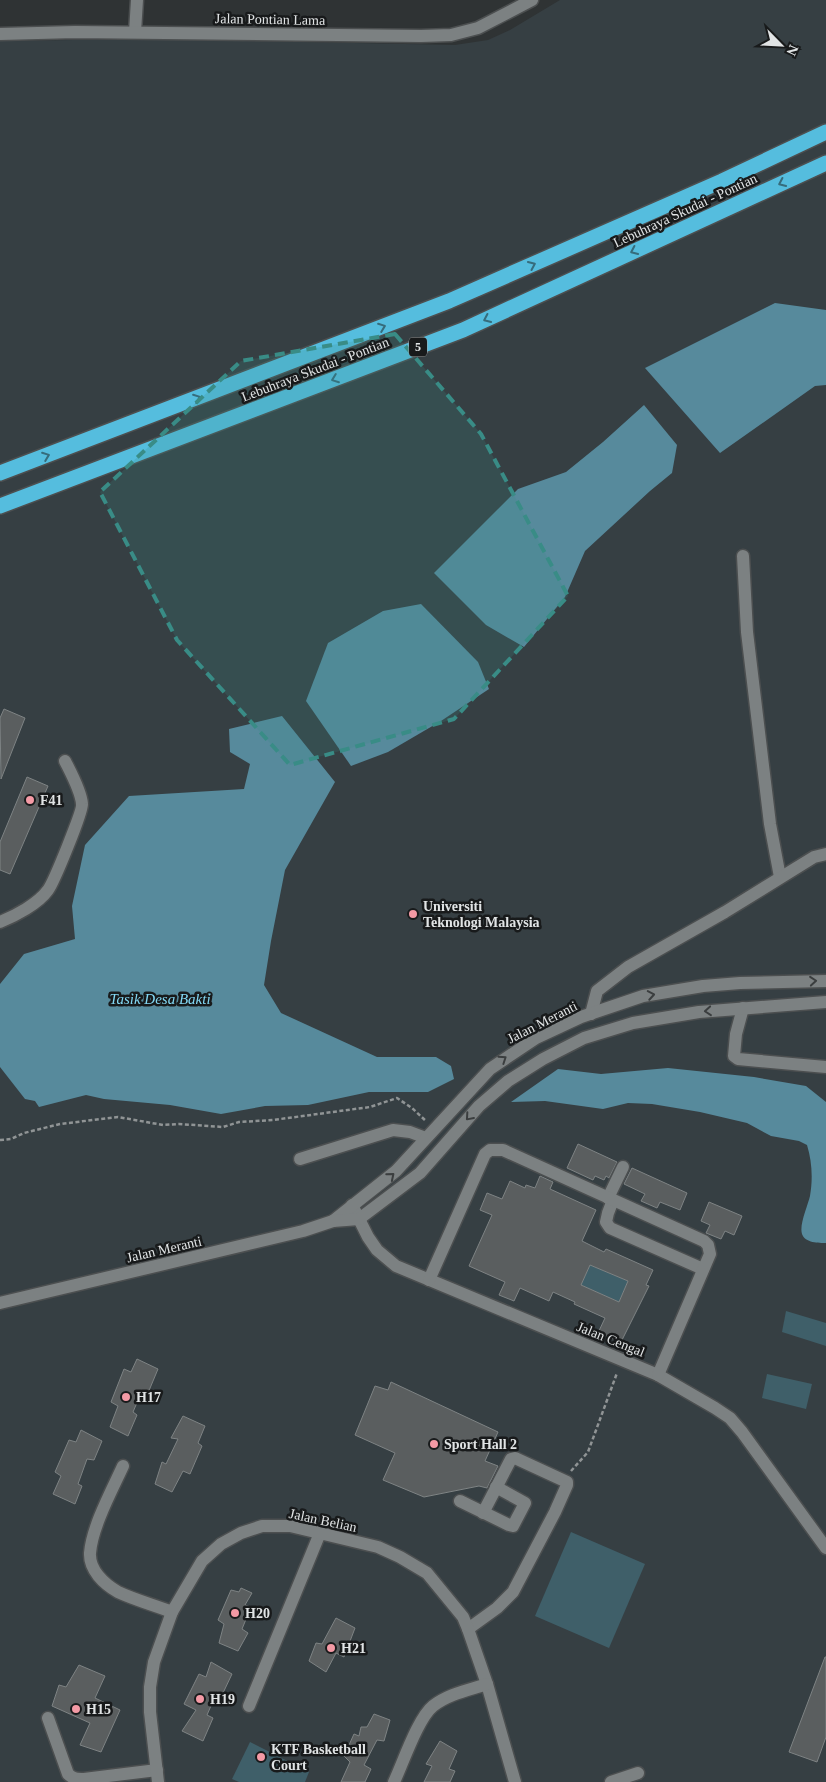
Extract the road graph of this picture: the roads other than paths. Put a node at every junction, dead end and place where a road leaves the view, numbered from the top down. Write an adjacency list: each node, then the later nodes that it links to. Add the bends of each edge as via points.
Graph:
1 (137, 0): 3 (street)
2 (532, 0): 3 (street, Jalan Pontian Lama, via 478,28 451,35)
3 (135, 32): 4 (street, Jalan Pontian Lama)
4 (0, 34)
5 (826, 132): 7 (highway, Lebuhraya Skudai - Pontian / 5, one-way to 5, via 448,302)
6 (826, 163): 8 (highway, Lebuhraya Skudai - Pontian / 5, one-way to 8, via 463,330)
7 (0, 473)
8 (0, 506)
9 (743, 556): 12 (street, via 747,632 770,824)
10 (65, 761): 13 (street, via 83,806 70,841 47,891 21,913)
11 (826, 854): 12 (street, via 814,857)
12 (780, 878): 17 (street, via 628,967 597,991)
13 (0, 922)
14 (826, 981): 17 (street, Jalan Meranti, one-way to 14, via 630,1000 684,988)
15 (826, 1002): 16 (street)
16 (743, 1008): 18 (street, via 736,1034 734,1056 738,1059); 24 (street, one-way to 24, via 633,1023 584,1038 543,1059 508,1081 479,1106 420,1173)
17 (591, 1014): 19 (street, Jalan Meranti, one-way to 17, via 498,1062 536,1038)
18 (826, 1067)
19 (430, 1133): 20 (street, via 393,1130); 23 (street, Jalan Meranti, one-way to 19, via 396,1171)
20 (300, 1159)
21 (623, 1167): 22 (street)
22 (610, 1199): 26 (street, via 606,1222 610,1228); 26 (street, via 704,1241 710,1254); 27 (street, via 503,1150 490,1150 485,1154)
23 (352, 1205): 24 (street, Jalan Cengal); 25 (street, Jalan Meranti)
24 (359, 1219): 25 (street, Jalan Meranti); 27 (street, Jalan Cengal, via 377,1250 396,1266)
25 (334, 1221): 28 (street, Jalan Meranti)
26 (703, 1269): 29 (street)
27 (429, 1280): 29 (street, Jalan Cengal)
28 (0, 1303)
29 (658, 1375): 35 (street, Jalan Cengal, via 730,1418)
30 (123, 1466): 36 (street, via 96,1528 90,1554 93,1569 117,1591)
31 (496, 1487): 33 (street); 33 (street, via 524,1501 525,1506 511,1526); 37 (street, via 508,1462 515,1458 564,1479 567,1485 513,1592)
32 (460, 1501): 33 (street)
33 (483, 1513)
34 (320, 1533): 36 (street, Jalan Belian, via 290,1526 262,1526 241,1533 221,1544 202,1561); 37 (street, Jalan Belian, via 378,1547 427,1573 463,1617); 39 (street)
35 (826, 1548)
36 (172, 1612): 42 (street, Jalan Belian, via 154,1662 150,1687)
37 (468, 1629): 38 (street, Jalan Belian)
38 (487, 1684): 43 (street, via 450,1696 432,1706 423,1718); 44 (street, Jalan Belian)
39 (249, 1706)
40 (48, 1718): 42 (street, via 68,1774 72,1777)
41 (638, 1773): 45 (street)
42 (157, 1776)
43 (394, 1782)
44 (515, 1782)
45 (611, 1782)

